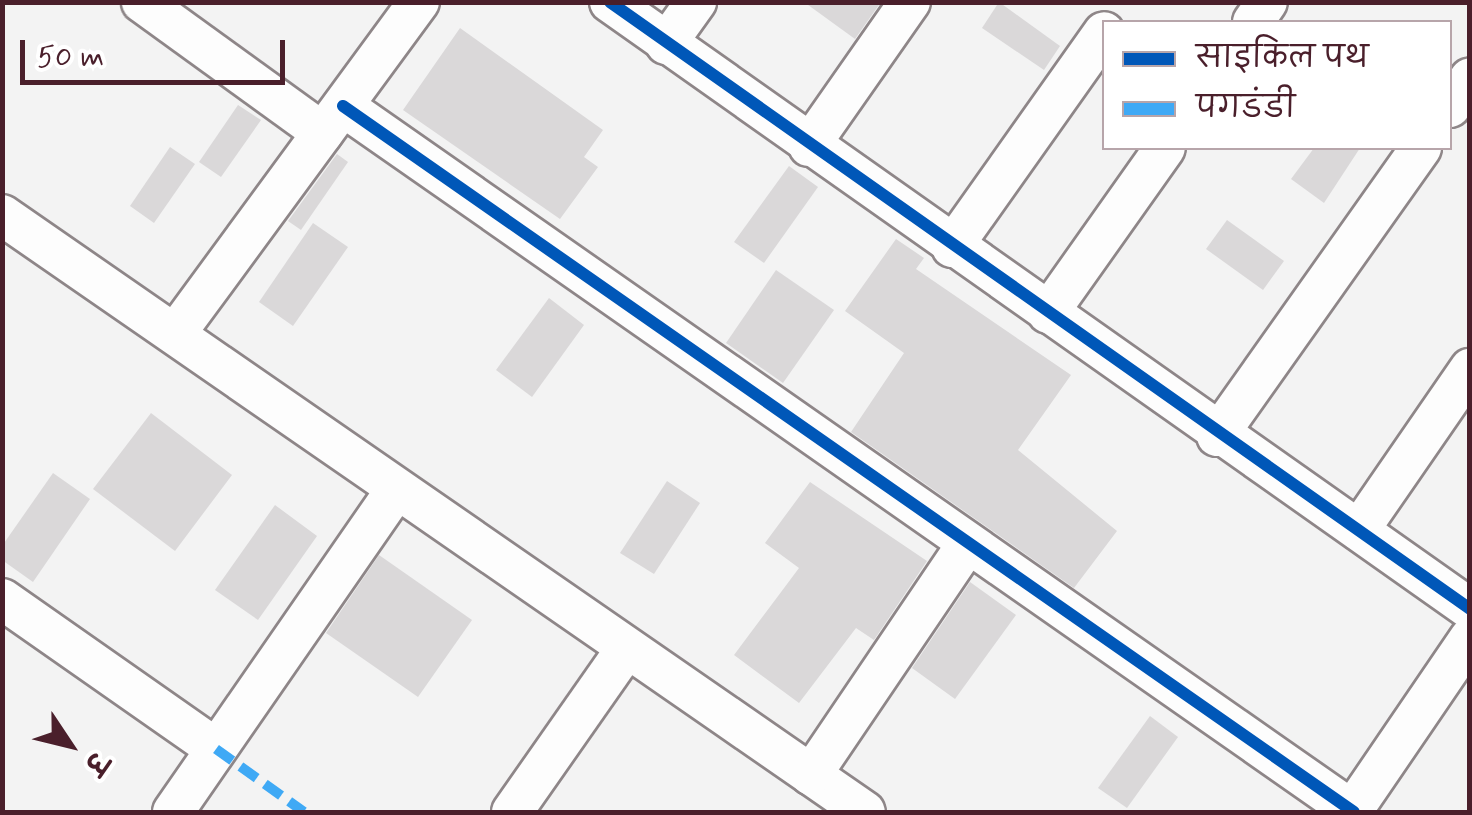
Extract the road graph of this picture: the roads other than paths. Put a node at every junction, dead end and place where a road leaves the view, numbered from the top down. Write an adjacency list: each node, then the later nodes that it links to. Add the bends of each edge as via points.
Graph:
1 (142, 2): 10 (street)
2 (419, 2): 10 (street)
3 (610, 2): 7 (street)
4 (696, 2): 7 (street)
5 (910, 2): 11 (street)
6 (1102, 35): 15 (street)
7 (666, 44): 11 (street)
8 (1470, 78): 9 (street)
9 (1452, 103)
10 (333, 119): 17 (street); 22 (street)
11 (809, 146): 15 (street)
12 (1164, 150): 16 (street)
13 (1419, 150): 19 (street)
14 (2, 214): 17 (street)
15 (952, 248): 16 (street)
16 (1048, 313): 19 (street)
17 (175, 334): 20 (street)
18 (1470, 369): 21 (street)
19 (1217, 436): 21 (street)
20 (395, 490): 26 (street); 27 (street)
21 (1359, 530): 24 (street)
22 (967, 544): 28 (street); 32 (street)
23 (2, 599): 27 (street)
24 (1470, 610)
25 (1470, 638): 32 (street)
26 (626, 649): 28 (street); 30 (street)
27 (216, 750): 29 (street)
28 (811, 775): 31 (street)
29 (173, 812)
30 (512, 812)
31 (865, 812)
32 (1353, 812)

